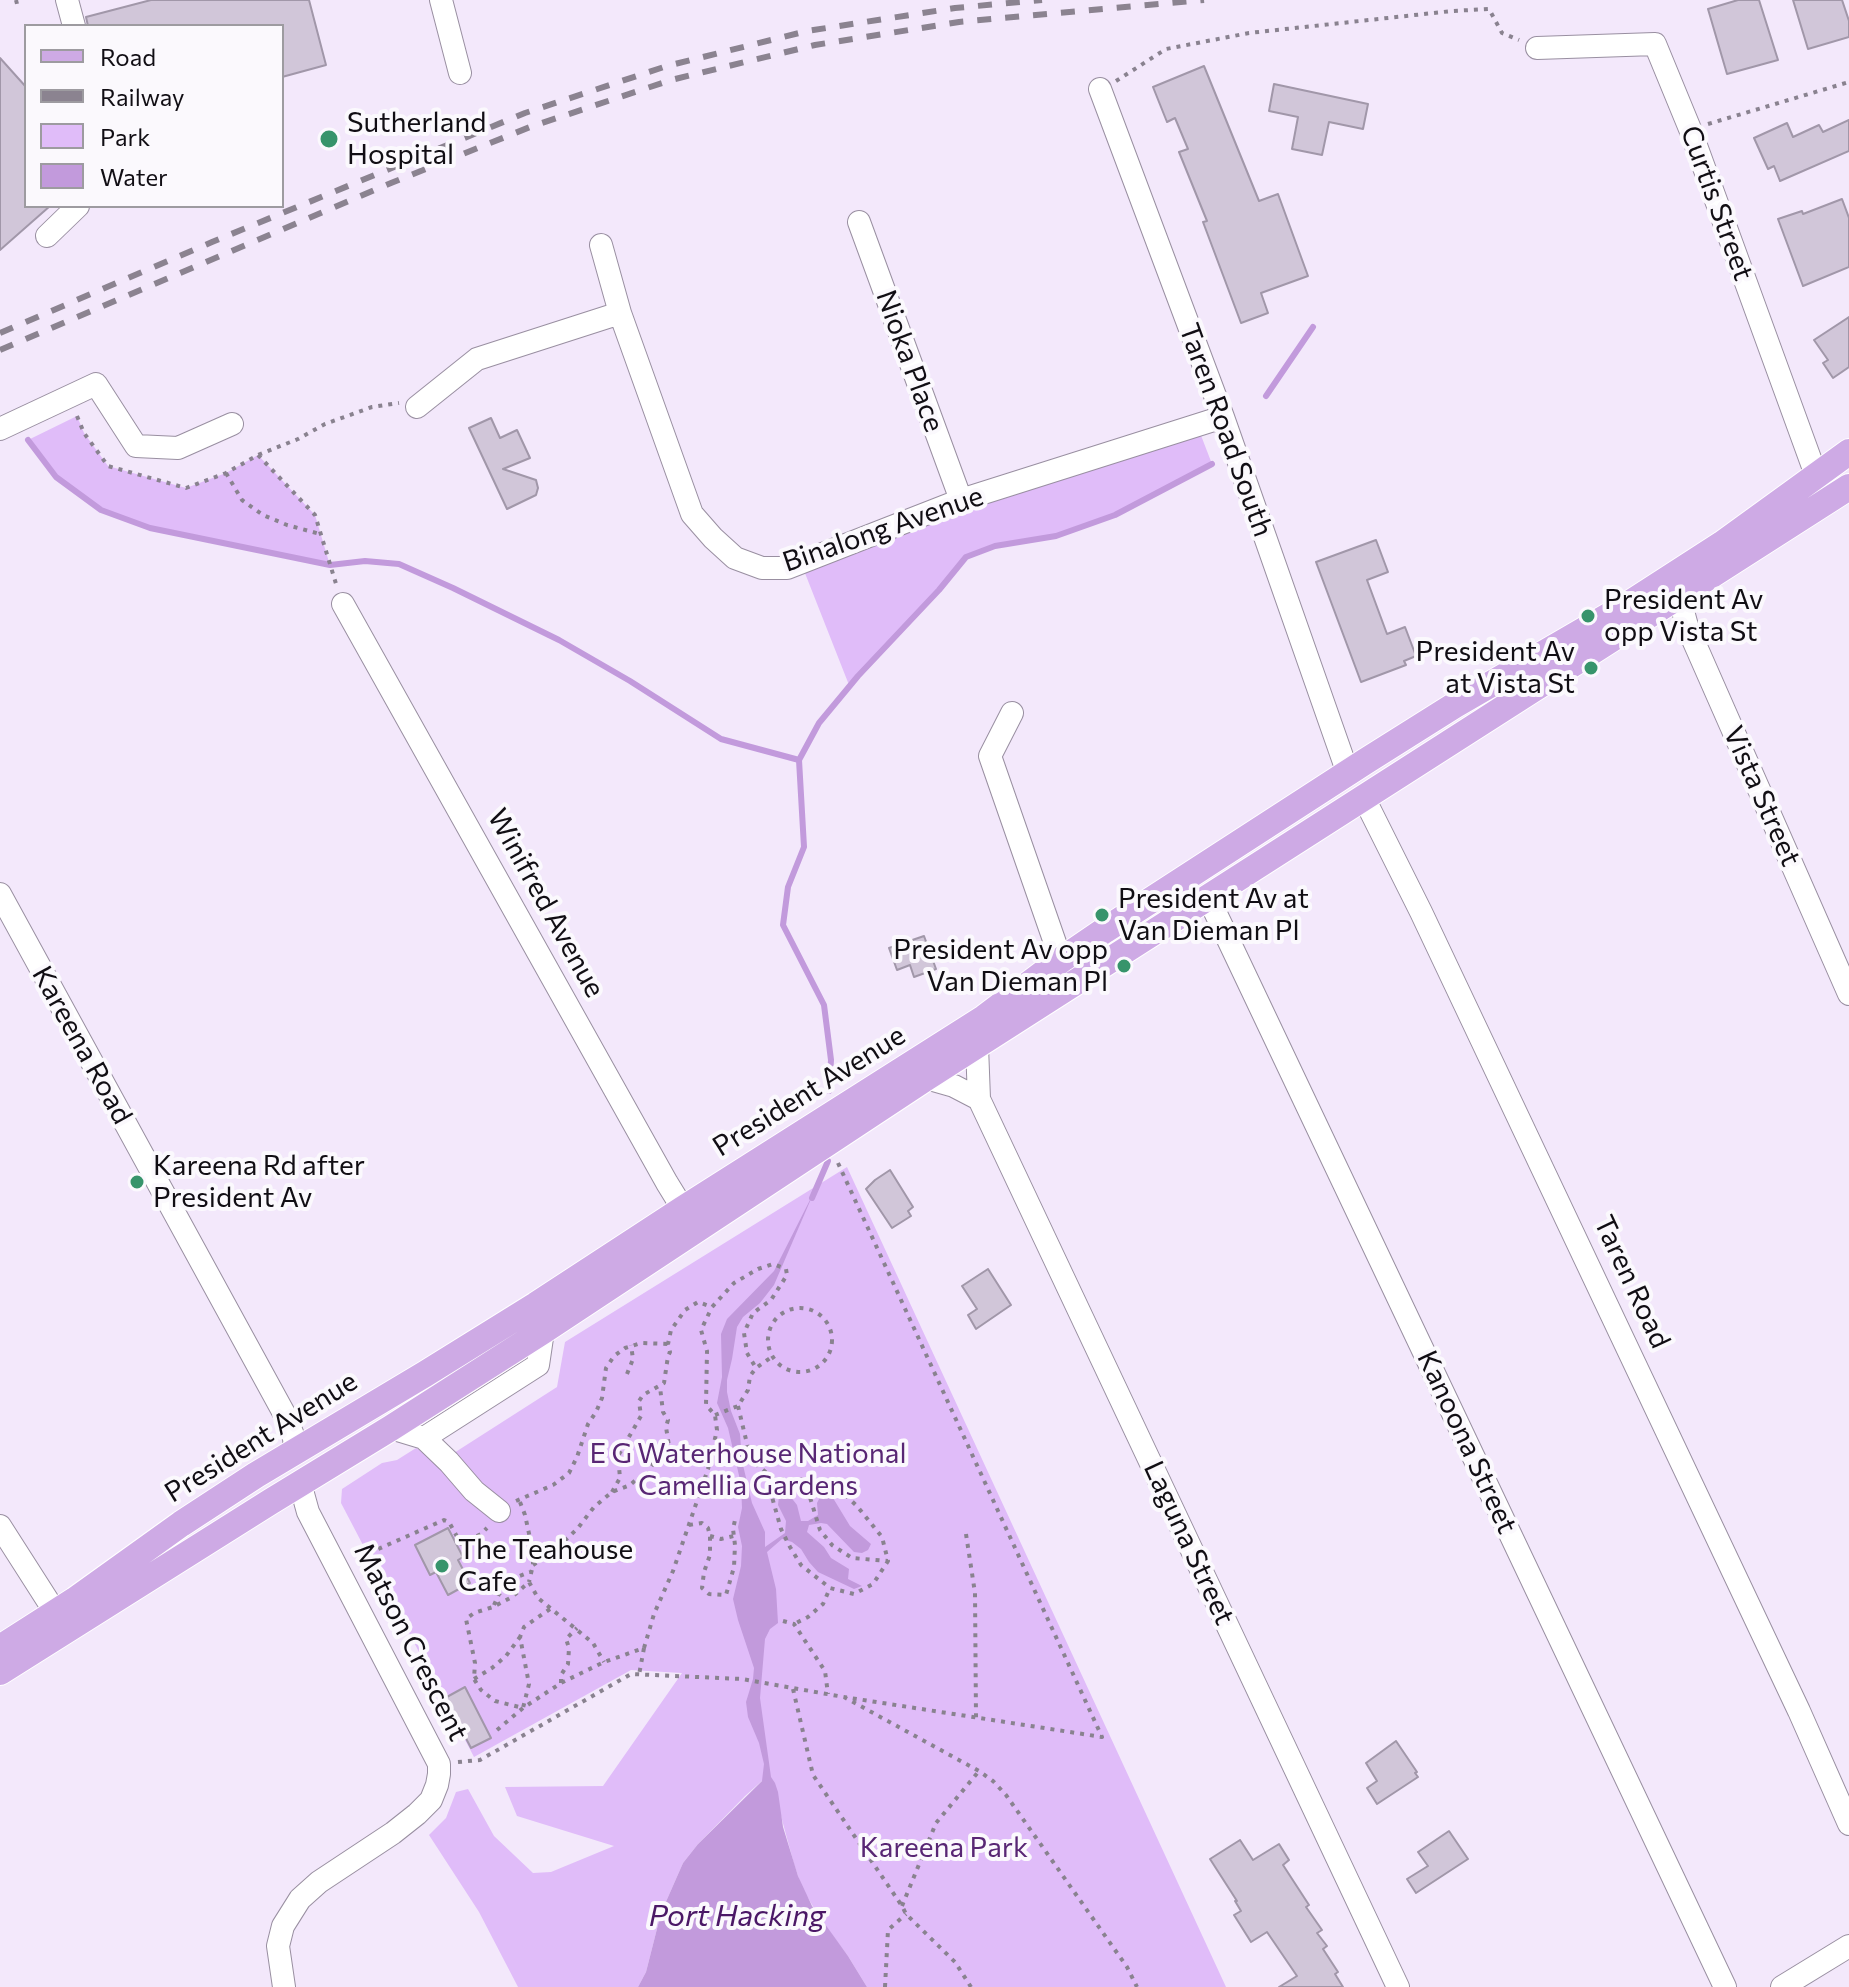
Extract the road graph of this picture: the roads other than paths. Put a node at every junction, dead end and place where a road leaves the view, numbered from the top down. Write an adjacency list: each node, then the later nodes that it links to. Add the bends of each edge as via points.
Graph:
1 (67, 0): 3 (street)
2 (441, 0): 5 (street)
3 (73, 24)
4 (1537, 48): 17 (street, Curtis Street, via 1655,44)
5 (460, 73)
6 (1100, 89): 13 (street, Taren Road South)
7 (76, 208): 9 (street)
8 (859, 222): 19 (street, Nioka Place)
9 (47, 236)
10 (601, 245): 11 (street, Binalong Avenue)
11 (620, 313): 12 (street, via 477,359); 19 (street, Binalong Avenue, via 692,514 735,558 762,568 787,568)
12 (417, 407)
13 (1223, 417): 19 (street, Binalong Avenue); 24 (street, Taren Road South)
14 (232, 424): 15 (street, via 178,448 136,446 96,384)
15 (0, 429)
16 (1849, 452): 17 (main road, President Avenue)
17 (1816, 475): 20 (main road); 24 (main road, President Avenue, via 1629,604)
18 (1849, 487): 20 (main road, President Avenue)
19 (961, 500)
20 (1826, 502): 21 (main road, President Avenue)
21 (1679, 596): 25 (main road, President Avenue); 30 (street, Vista Street, via 1687,626)
22 (343, 604): 34 (street, Winifred Avenue)
23 (1012, 713): 28 (street, via 990,756)
24 (1349, 772): 25 (main road, Taren Road); 28 (main road, President Avenue)
25 (1364, 798): 27 (main road, President Avenue); 45 (street, Taren Road)
26 (0, 894): 38 (street, Kareena Road, via 286,1417)
27 (1208, 897): 29 (main road, President Avenue); 49 (street, Kanoona Street)
28 (1061, 960): 29 (main road); 34 (main road, President Avenue)
29 (1074, 984): 31 (main road, President Avenue)
30 (1849, 994)
31 (977, 1046): 32 (main road, President Avenue); 33 (street, Laguna Street)
32 (926, 1078): 33 (street); 34 (main road, President Avenue, via 828,1142)
33 (979, 1099): 48 (street, Laguna Street)
34 (691, 1219): 35 (main road, President Avenue); 38 (main road, President Avenue, via 536,1305)
35 (543, 1331): 36 (main road, President Avenue); 37 (street, via 538,1365)
36 (391, 1428): 37 (street); 39 (main road, President Avenue)
37 (424, 1438): 40 (street)
38 (295, 1451): 39 (main road, Matson Crescent); 42 (main road, President Avenue)
39 (300, 1483): 44 (main road, President Avenue); 47 (street, Matson Crescent, via 308,1512 428,1741 439,1774 431,1800 417,1814 300,1899 278,1946)
40 (499, 1511)
41 (0, 1526): 42 (street)
42 (55, 1612): 43 (main road, President Avenue)
43 (0, 1648)
44 (0, 1672)
45 (1849, 1824)
46 (1849, 1946): 50 (street)
47 (284, 1987)
48 (1398, 1987)
49 (1725, 1987)
50 (1782, 1987)

